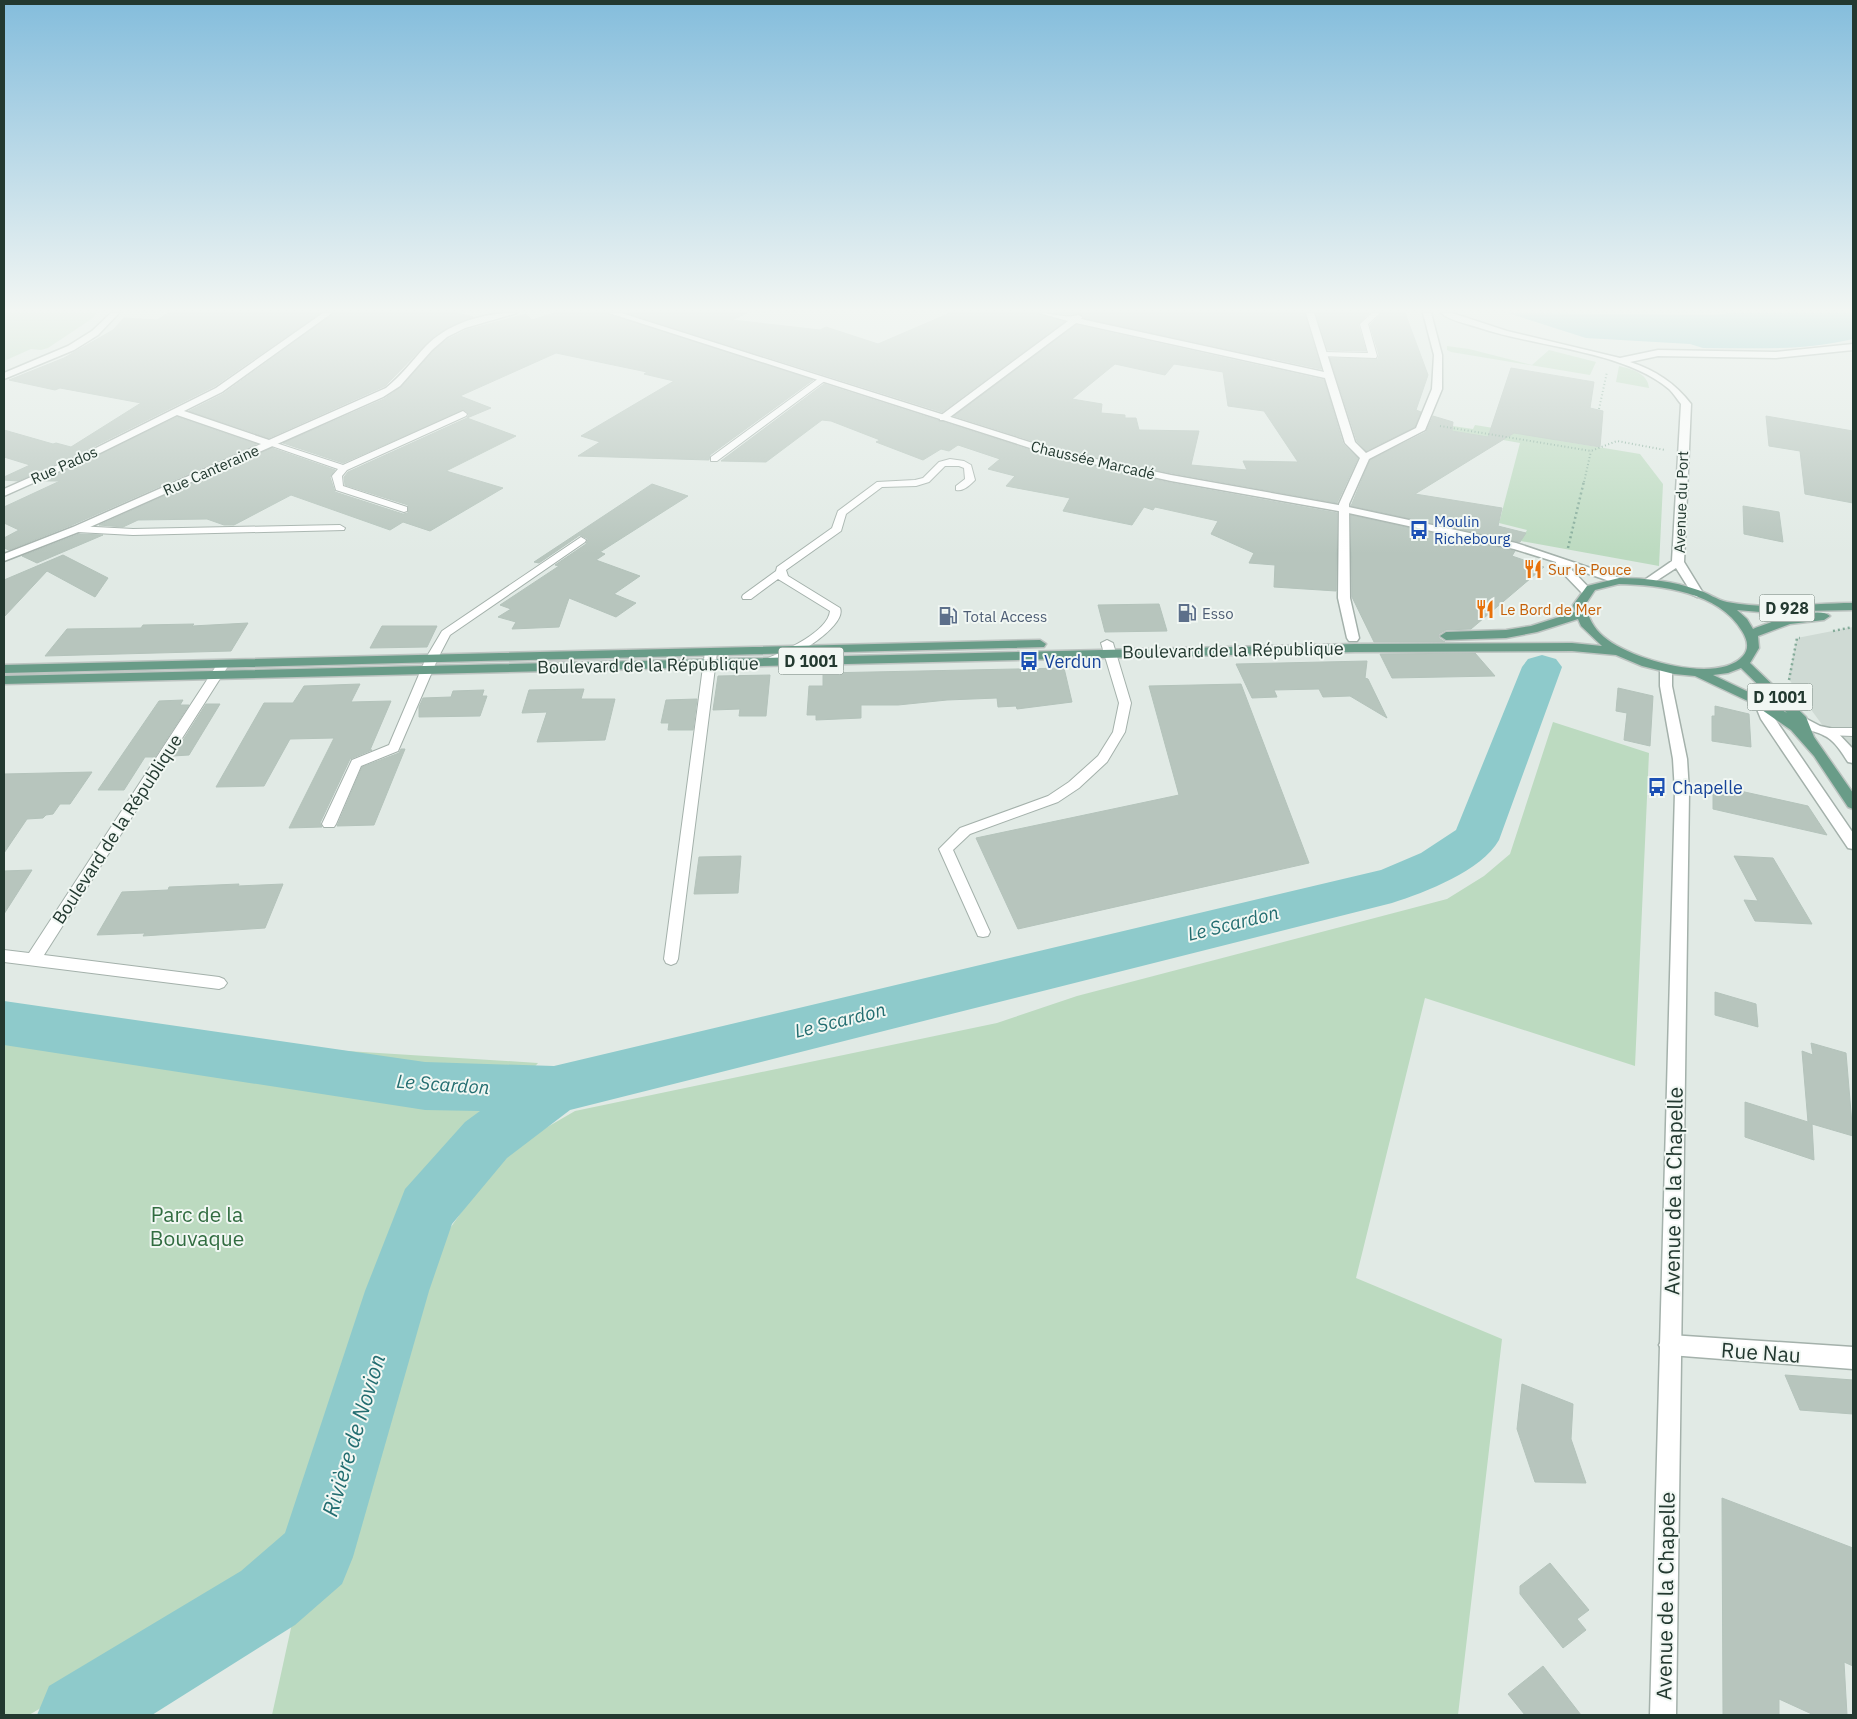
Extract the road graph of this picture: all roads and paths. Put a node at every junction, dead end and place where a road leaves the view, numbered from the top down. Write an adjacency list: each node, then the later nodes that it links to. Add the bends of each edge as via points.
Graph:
1 (213, 393): 11 (street, Rue Pados)
2 (384, 393): 15 (street, Rue Canteraine)
3 (804, 393): 19 (lane)
4 (864, 393): 13 (street, Chaussée Marcadé)
5 (976, 393): 13 (street)
6 (1334, 393): 18 (street, via 1350,443)
7 (1435, 393): 14 (street)
8 (1602, 393): 10 (path)
9 (1680, 393): 17 (street, Avenue du Port, via 1686,404)
10 (1599, 409)
11 (178, 412): 15 (street); 22 (street, Rue Pados)
12 (463, 414): 20 (lane)
13 (943, 418): 24 (street, Chaussée Marcadé, via 1056,453 1171,478)
14 (1422, 423): 16 (path); 18 (street, via 1415,434)
15 (270, 444): 20 (lane); 26 (street, Rue Canteraine)
16 (1591, 451): 17 (path, via 1618,441); 31 (path, via 1568,548)
17 (1683, 452): 30 (street, Avenue du Port)
18 (1365, 457): 24 (street)
19 (714, 458)
20 (344, 468): 23 (lane, via 336,476 338,488)
21 (959, 488): 32 (lane, via 970,480 968,467 950,462 942,464 926,480 880,484 841,513 837,529)
22 (4, 493)
23 (404, 509)
24 (1344, 509): 29 (street, Chaussée Marcadé, via 1516,546); 46 (street, via 1344,598)
25 (340, 528): 26 (lane, via 133,532)
26 (78, 529): 28 (street, Rue Canteraine)
27 (581, 540): 54 (lane, via 446,633)
28 (4, 558)
29 (1555, 559): 31 (street, Chaussée Marcadé); 35 (street, Chaussée Marcadé)
30 (1678, 562): 34 (street, Avenue du Port); 36 (street, Avenue du Port)
31 (1586, 570): 33 (street, Chaussée Marcadé)
32 (781, 572): 37 (lane); 48 (lane, via 783,578 836,610 837,614 822,631)
33 (1619, 581): 34 (main road); 35 (main road)
34 (1649, 581): 36 (main road)
35 (1587, 592): 40 (main road, via 1578,605)
36 (1697, 593): 38 (main road)
37 (747, 597)
38 (1720, 604): 39 (main road, D 928, via 1760,608); 44 (main road, via 1746,626)
39 (1853, 606)
40 (1579, 615): 46 (main road, Boulevard de la République / D 1001, via 1506,634); 49 (main road, via 1597,638)
41 (1853, 616): 44 (main road, D 928, via 1808,617 1773,624)
42 (1853, 627): 43 (path)
43 (1825, 633)
44 (1751, 635): 52 (main road, via 1753,649)
45 (1806, 636): 60 (path, via 1797,638 1788,678)
46 (1353, 638): 47 (main road, Boulevard de la République / D 1001)
47 (1109, 648): 48 (main road, Boulevard de la République / D 1001); 49 (main road, Boulevard de la République / D 1001, via 1483,646 1572,647); 51 (main road, Boulevard de la République / D 1001); 70 (lane, via 1125,703 1118,732 1103,759 1053,799 965,831 946,849)
48 (795, 650): 50 (main road, Boulevard de la République / D 1001); 51 (lane)
49 (1618, 652): 56 (main road)
50 (710, 657): 51 (main road, Boulevard de la République / D 1001); 54 (main road, Boulevard de la République / D 1001); 73 (lane)
51 (770, 662)
52 (1743, 662): 57 (main road, via 1717,671); 62 (main road, D 1001)
53 (224, 663): 54 (main road, Boulevard de la République / D 1001); 55 (main road, Boulevard de la République / D 1001); 58 (lane, Boulevard de la République)
54 (430, 664): 58 (main road, Boulevard de la République / D 1001); 68 (lane, via 394,748 356,763)
55 (4, 669)
56 (1666, 669): 57 (main road); 75 (street, Avenue de la Chapelle, via 1682,792)
57 (1696, 672): 61 (main road)
58 (217, 675): 59 (main road, Boulevard de la République / D 1001); 72 (lane, Boulevard de la République)
59 (4, 680)
60 (1794, 686)
61 (1761, 702): 65 (main road); 69 (street, via 1768,719)
62 (1802, 720): 63 (street, via 1816,729); 65 (main road, D 1001)
63 (1829, 732): 64 (lane); 66 (street)
64 (1853, 732)
65 (1807, 738): 67 (main road, D 1001)
66 (1853, 759)
67 (1853, 804)
68 (329, 824)
69 (1853, 844)
70 (983, 932)
71 (4, 956): 72 (lane)
72 (33, 959): 74 (lane)
73 (671, 960)
74 (219, 983)
75 (1670, 1345): 76 (street, Rue Nau); 77 (street, Avenue de la Chapelle)
76 (1853, 1358)
77 (1663, 1715)

